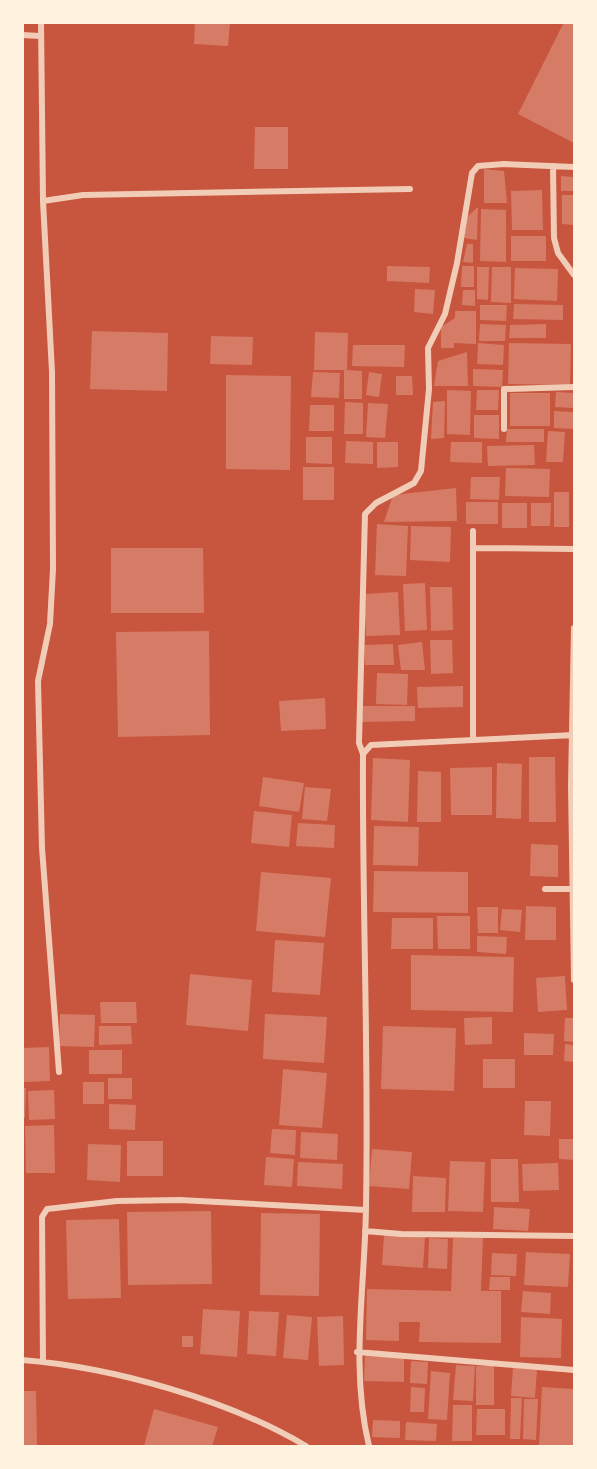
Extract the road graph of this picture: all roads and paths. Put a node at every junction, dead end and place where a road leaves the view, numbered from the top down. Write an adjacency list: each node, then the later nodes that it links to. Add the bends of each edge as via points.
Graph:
1 (41, 22): 3 (street)
2 (22, 35): 3 (street)
3 (40, 36): 7 (street)
4 (553, 166): 5 (street); 8 (street, via 554,238 558,253); 17 (street, via 478,166 472,173 452,283 441,325 428,348 429,389 421,471 414,483 390,494 365,514 359,743)
5 (574, 167)
6 (410, 189): 7 (street, via 83,195)
7 (43, 201): 21 (street, via 52,372 53,569 50,624 38,681 42,848)
8 (574, 275)
9 (574, 387): 10 (street, via 504,388)
10 (504, 429)
11 (473, 531): 12 (street)
12 (473, 548): 13 (street); 16 (street)
13 (574, 549)
14 (574, 628): 15 (street)
15 (573, 735): 16 (street); 19 (street)
16 (473, 740): 17 (street, via 370,745)
17 (363, 754): 22 (street)
18 (545, 889): 19 (street)
19 (573, 889): 20 (street)
20 (573, 980)
21 (58, 1072)
22 (366, 1210): 23 (street); 27 (street, via 250,1202 117,1201 52,1206 42,1217)
23 (365, 1231): 24 (street); 25 (street)
24 (574, 1236)
25 (357, 1352): 28 (street); 30 (street, via 362,1417)
26 (22, 1360): 27 (street)
27 (43, 1362): 29 (street, via 116,1376 213,1403)
28 (574, 1370)
29 (306, 1446)
30 (369, 1446)

